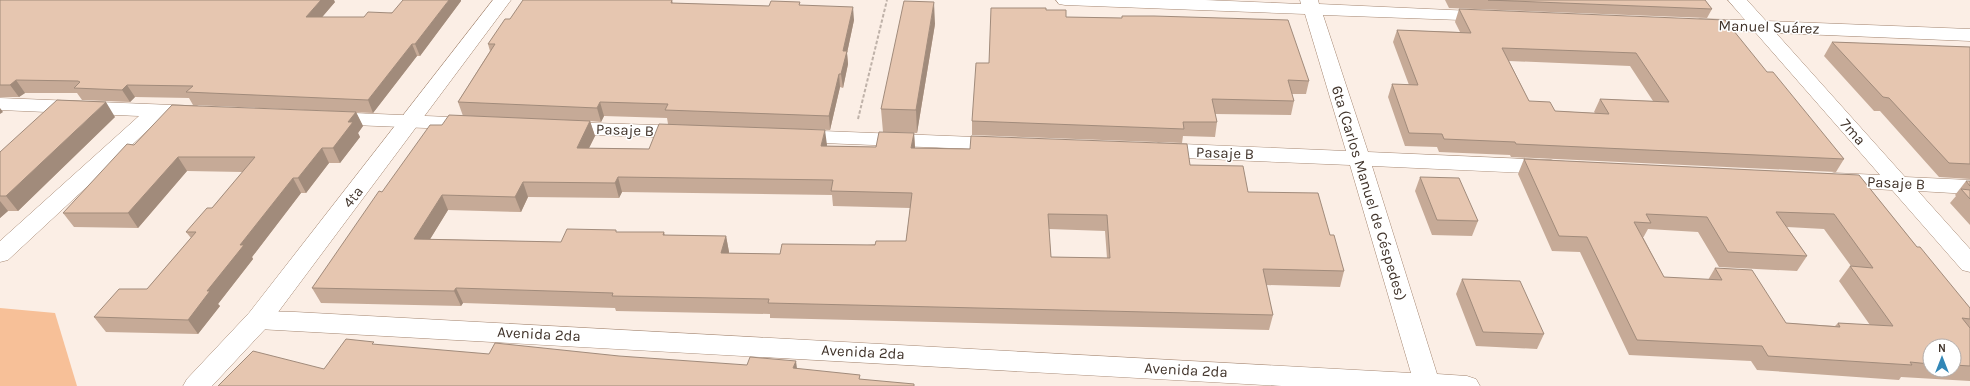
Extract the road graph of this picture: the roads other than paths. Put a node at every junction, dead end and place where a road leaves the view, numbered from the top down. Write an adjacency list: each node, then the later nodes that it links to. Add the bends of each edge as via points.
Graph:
1 (502, 0): 13 (street, 4ta)
2 (1065, 0): 4 (street)
3 (1737, 0): 7 (street, 7ma)
4 (1310, 4): 5 (street); 20 (street, 6ta (Carlos Manuel de Céspedes))
5 (1501, 16)
6 (1682, 24): 7 (street, Manuel Suárez)
7 (1761, 27): 8 (street, Manuel Suárez); 23 (street, 7ma)
8 (1970, 35)
9 (0, 104): 10 (street)
10 (157, 110): 11 (street); 25 (street)
11 (212, 113)
12 (307, 117): 13 (street)
13 (411, 122): 14 (street); 27 (street, 4ta)
14 (495, 125)
15 (543, 127): 16 (street, Pasaje B)
16 (702, 133)
17 (782, 136): 18 (street)
18 (1020, 145)
19 (1138, 150): 20 (street, Pasaje B)
20 (1359, 158): 21 (street, Pasaje B); 28 (street, 6ta (Carlos Manuel de Céspedes))
21 (1573, 168)
22 (1818, 180): 23 (street, Pasaje B)
23 (1898, 184): 24 (street, Pasaje B); 26 (street, 7ma)
24 (1970, 187)
25 (0, 254)
26 (1970, 264)
27 (258, 320): 28 (street, Avenida 2da); 29 (street, 4ta)
28 (1428, 385): 30 (street, Avenida 2da)
29 (196, 386)
30 (1467, 386)

